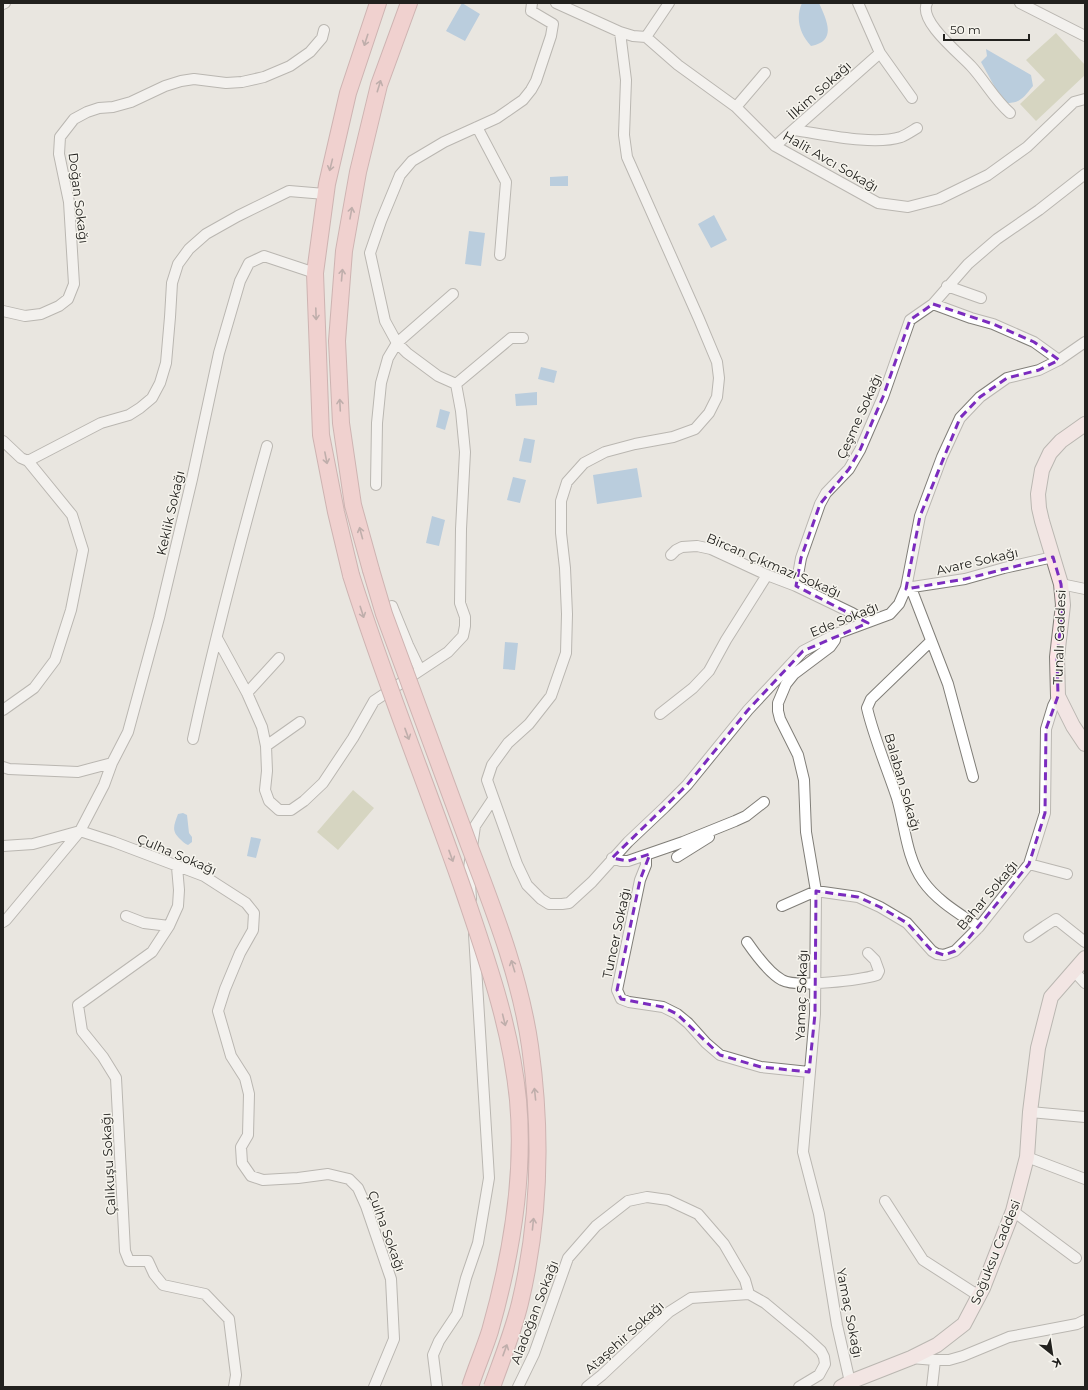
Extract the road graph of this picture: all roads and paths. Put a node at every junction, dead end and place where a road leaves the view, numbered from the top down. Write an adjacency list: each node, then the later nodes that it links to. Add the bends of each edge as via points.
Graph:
1 (378, 3): 24 (highway, one-way to 24, via 348,93)
2 (409, 3): 110 (highway, one-way to 2, bridge, via 520,1303 533,1226 538,1150 530,1045 514,968 384,614 353,505 341,423 337,341 344,251 358,172 379,85)
3 (532, 3): 19 (street, via 531,11 553,24 536,81 523,100 497,118)
4 (556, 3): 10 (street)
5 (669, 3): 12 (street)
6 (858, 3): 13 (street)
7 (927, 3): 18 (street, via 928,17 940,36 971,67)
8 (1020, 3): 11 (street)
9 (324, 30): 31 (street, Doğan Sokağı, via 322,38 310,52 290,66 264,77 226,84 194,79 181,81 131,102 93,110 74,119 60,137 59,154 69,202 74,284 68,299 41,314 25,316)
10 (620, 32): 12 (street); 67 (street, Ede Sokağı, via 626,80 624,135 627,157 717,362 717,397 709,413 695,429 673,437 605,452 584,463 568,482 561,501 567,614 566,653 551,696 508,743 492,765 487,780)
11 (1085, 36)
12 (646, 37): 17 (street, Halit Avcı Sokağı, via 678,65)
13 (880, 52): 15 (street); 21 (street, İlkim Sokağı)
14 (765, 73): 17 (street)
15 (912, 98)
16 (1085, 99): 22 (street, Halit Avcı Sokağı, via 1074,102 1027,147 988,175 939,199 908,207 878,203)
17 (736, 107): 22 (street, Halit Avcı Sokağı)
18 (1010, 113)
19 (477, 127): 25 (street, via 506,182); 34 (street, via 444,142 412,161 400,175 381,220 370,253 385,321)
20 (917, 128): 21 (street, via 902,136 886,140 849,138)
21 (794, 130): 22 (street, İlkim Sokağı)
22 (775, 146)
23 (1085, 174): 27 (street, Çeşme Sokağı, via 997,239 968,264)
24 (325, 194): 26 (highway); 40 (street, via 289,192 206,234 189,249 178,264 172,283 166,363 152,398 129,415 101,423)
25 (500, 255)
26 (316, 267): 64 (street, Keklik Sokağı, via 264,256 249,263 240,281 219,353 159,618 128,732); 109 (highway, one-way to 109, bridge, via 321,435 351,575 494,979 509,1040 518,1101 519,1154 512,1234 505,1273 489,1332)
27 (948, 286): 29 (street); 30 (street, Çeşme Sokağı)
28 (453, 294): 34 (street)
29 (981, 298)
30 (933, 304): 35 (street, via 993,324 1034,342); 46 (street, Çeşme Sokağı, via 910,320 883,397 860,450 849,469 826,493 820,504 801,558)
31 (3, 311)
32 (523, 338): 36 (street, via 511,338)
33 (1085, 342): 35 (street, Ede Sokağı)
34 (397, 343): 36 (street, via 438,376); 41 (street, via 388,358 381,383)
35 (1059, 360): 47 (street, Ede Sokağı, via 1039,370 1007,378 980,397 960,418 920,516)
36 (456, 384): 55 (street, via 465,452 460,603 465,626 462,636 448,652)
37 (1085, 424): 43 (main road, Tunalı Caddesi, via 1055,447 1042,470 1038,494 1039,508)
38 (3, 441): 40 (street, via 21,458)
39 (268, 446): 52 (street)
40 (28, 461): 58 (street, via 72,515 83,550 71,610 55,660 34,688)
41 (376, 485)
42 (671, 555): 44 (street, Bircan Çıkmazı Sokağı, via 682,547 704,547)
43 (1053, 557): 45 (main road, Tunalı Caddesi); 47 (street, Avare Sokağı, via 965,579)
44 (767, 576): 46 (street, Bircan Çıkmazı Sokağı); 59 (street, via 709,671 693,688)
45 (1061, 584): 48 (street); 57 (main road, Tunalı Caddesi, via 1063,605 1057,657)
46 (796, 586): 50 (street, Bircan Çıkmazı Sokağı, via 852,613)
47 (908, 588): 50 (street, Ede Sokağı, via 890,614); 53 (street)
48 (1085, 589)
49 (392, 606): 55 (street)
50 (863, 624): 51 (street, Ede Sokağı)
51 (836, 634): 74 (street, Ede Sokağı, via 803,651 748,710 687,785); 78 (street, Yamaç Sokağı, via 830,647 794,674 786,684 778,703 780,719 798,754 804,780 806,832)
52 (217, 638): 56 (street); 61 (street)
53 (931, 641): 66 (street, via 948,684); 83 (street, Balaban Sokağı, via 870,699 867,708 897,799 914,866 923,882 935,895)
54 (279, 658): 56 (street)
55 (420, 670): 63 (street, via 374,700 353,738 323,783 291,810 279,810 269,801 265,790)
56 (247, 693): 63 (street, via 262,727)
57 (1058, 696): 62 (main road, Tunalı Caddesi); 75 (street, Bahar Sokağı, via 1046,729 1045,813)
58 (3, 710)
59 (660, 714)
60 (300, 722): 63 (street)
61 (193, 739)
62 (1085, 744)
63 (266, 746)
64 (112, 763): 65 (street, via 78,772); 70 (street, Keklik Sokağı, via 104,785)
65 (3, 767)
66 (973, 777)
67 (493, 799): 74 (street, Ede Sokağı, via 527,885 540,899 549,904 569,903 592,882); 108 (street, via 475,826 469,868 489,1178 478,1243 457,1314 433,1355)
68 (764, 802): 69 (street, via 746,816)
69 (724, 826): 72 (street); 73 (street)
70 (80, 831): 71 (street, via 33,844); 76 (street, Çulha Sokağı); 81 (street, Keklik Sokağı)
71 (3, 846)
72 (646, 855): 74 (street, via 628,861); 92 (street, Tuncer Sokağı, via 646,865 640,880 617,990 621,999 663,1007 677,1014 720,1055 761,1067)
73 (677, 857)
74 (612, 858)
75 (1029, 864): 77 (street); 83 (street, Bahar Sokağı)
76 (177, 867): 82 (street, Çalıkuşu Sokağı, via 178,906); 107 (street, Çulha Sokağı, via 204,876 246,903 254,913 253,930 240,953 218,1011 231,1056 245,1078 249,1094 248,1134 241,1147 242,1163 251,1176 263,1180 328,1174 348,1179 358,1188 366,1206 391,1279 394,1339)
77 (1067, 874)
78 (816, 891): 79 (street); 83 (street, Bahar Sokağı, via 858,897 880,907 907,923 937,954 955,951); 90 (street, Yamaç Sokağı)
79 (782, 906)
80 (126, 916): 82 (street, via 144,923)
81 (3, 922)
82 (169, 926): 106 (street, Çalıkuşu Sokağı, via 152,952 78,1004 82,1031 116,1078 125,1251 129,1261 148,1261 163,1285 205,1294 229,1319 236,1375)
83 (979, 927)
84 (1030, 937): 86 (street, via 1056,919)
85 (747, 942): 90 (street, via 764,965 783,981 808,984)
86 (1085, 942)
87 (868, 953): 90 (street, via 875,960 879,971 877,975 852,981)
88 (1085, 958): 89 (main road, Soğuksu Caddesi)
89 (1073, 970): 91 (street); 93 (main road, Soğuksu Caddesi, via 1052,997 1038,1048)
90 (815, 982): 92 (street, Yamaç Sokağı, via 815,1014)
91 (1085, 982)
92 (809, 1072): 105 (street, Yamaç Sokağı, via 803,1152 819,1214)
93 (1030, 1112): 94 (street); 95 (main road, Soğuksu Caddesi)
94 (1085, 1117)
95 (1027, 1156): 96 (street); 98 (main road, Soğuksu Caddesi)
96 (1085, 1179)
97 (885, 1201): 101 (street, via 923,1260)
98 (1013, 1211): 99 (street); 101 (main road, Soğuksu Caddesi)
99 (1076, 1258)
100 (749, 1294): 111 (street, Aladoğan Sokağı, via 745,1280 724,1244 698,1214 668,1200 647,1196 628,1200 596,1226 568,1258 534,1354); 112 (street, Ataşehir Sokağı, via 692,1298 669,1312); 113 (street, via 765,1303 821,1351 825,1364 819,1375)
101 (979, 1296): 103 (main road, Soğuksu Caddesi, via 964,1324 937,1345)
102 (1085, 1320): 104 (street, via 1077,1324 1008,1337 963,1356)
103 (911, 1358): 104 (street); 105 (main road, Soğuksu Caddesi)
104 (935, 1360): 114 (street)
105 (846, 1384)
106 (234, 1387)
107 (374, 1387)
108 (437, 1387)
109 (470, 1387)
110 (492, 1387)
111 (518, 1387)
112 (587, 1387)
113 (799, 1387)
114 (932, 1387)

